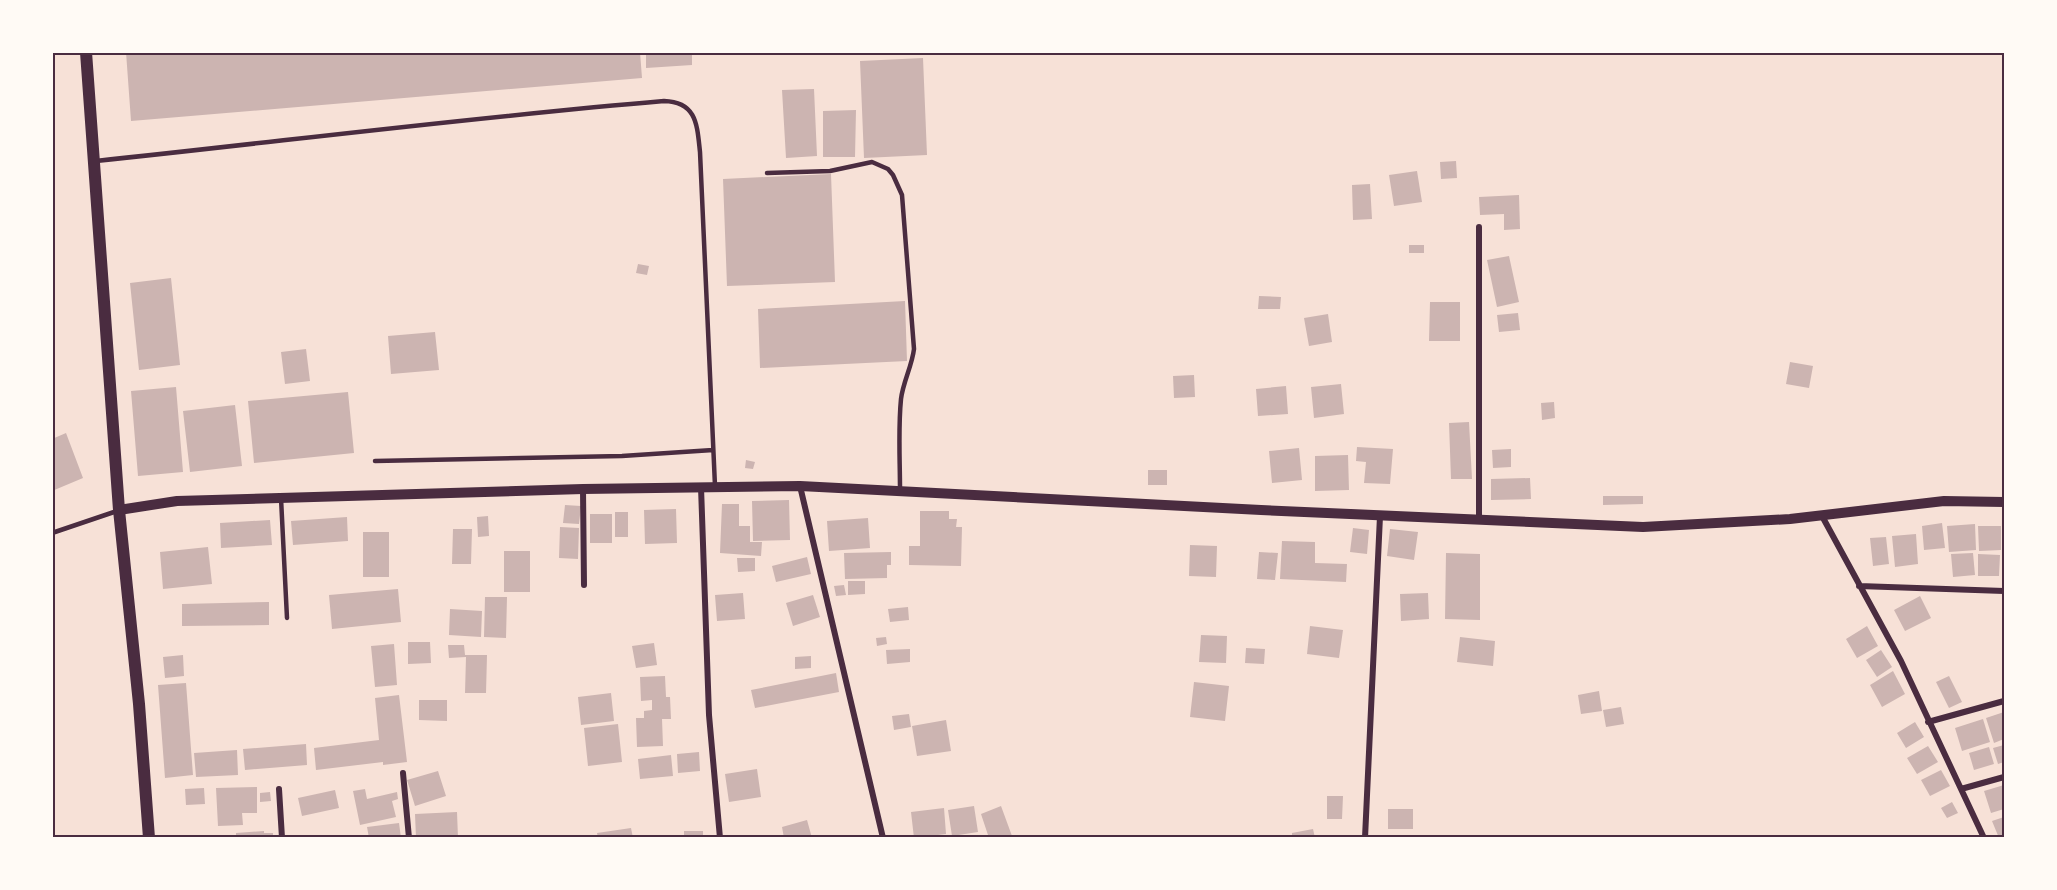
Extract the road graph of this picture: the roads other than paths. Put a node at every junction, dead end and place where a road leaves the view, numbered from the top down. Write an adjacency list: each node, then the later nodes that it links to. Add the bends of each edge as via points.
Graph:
1 (86, 52): 2 (main road)
2 (93, 161): 5 (lane, via 540,111 677,101 693,115 700,152); 14 (main road)
3 (767, 173): 11 (lane, via 830,171 872,162 888,169 902,195 914,349 901,399)
4 (1479, 227): 17 (street)
5 (713, 450): 6 (lane, via 622,456); 7 (lane)
6 (375, 461)
7 (715, 486): 8 (street); 9 (street)
8 (800, 486): 11 (street); 33 (street)
9 (701, 487): 10 (street); 32 (street, via 709,715)
10 (583, 489): 12 (street); 19 (street)
11 (900, 490): 15 (street)
12 (281, 498): 14 (street, via 177,501); 22 (lane)
13 (2004, 502): 16 (street, via 1944,501)
14 (119, 510): 18 (lane); 29 (main road)
15 (1380, 516): 17 (street); 34 (street)
16 (1822, 516): 17 (street, via 1643,527); 20 (street)
17 (1479, 521)
18 (52, 533)
19 (584, 585)
20 (1859, 586): 21 (street); 24 (street, via 1901,661)
21 (2004, 591)
22 (287, 618)
23 (2004, 701): 24 (street)
24 (1928, 722): 28 (street)
25 (404, 772): 31 (street)
26 (2004, 777): 28 (street)
27 (279, 789): 30 (street)
28 (1961, 789): 35 (street)
29 (149, 837)
30 (282, 837)
31 (409, 837)
32 (720, 837)
33 (883, 837)
34 (1365, 837)
35 (1984, 837)

